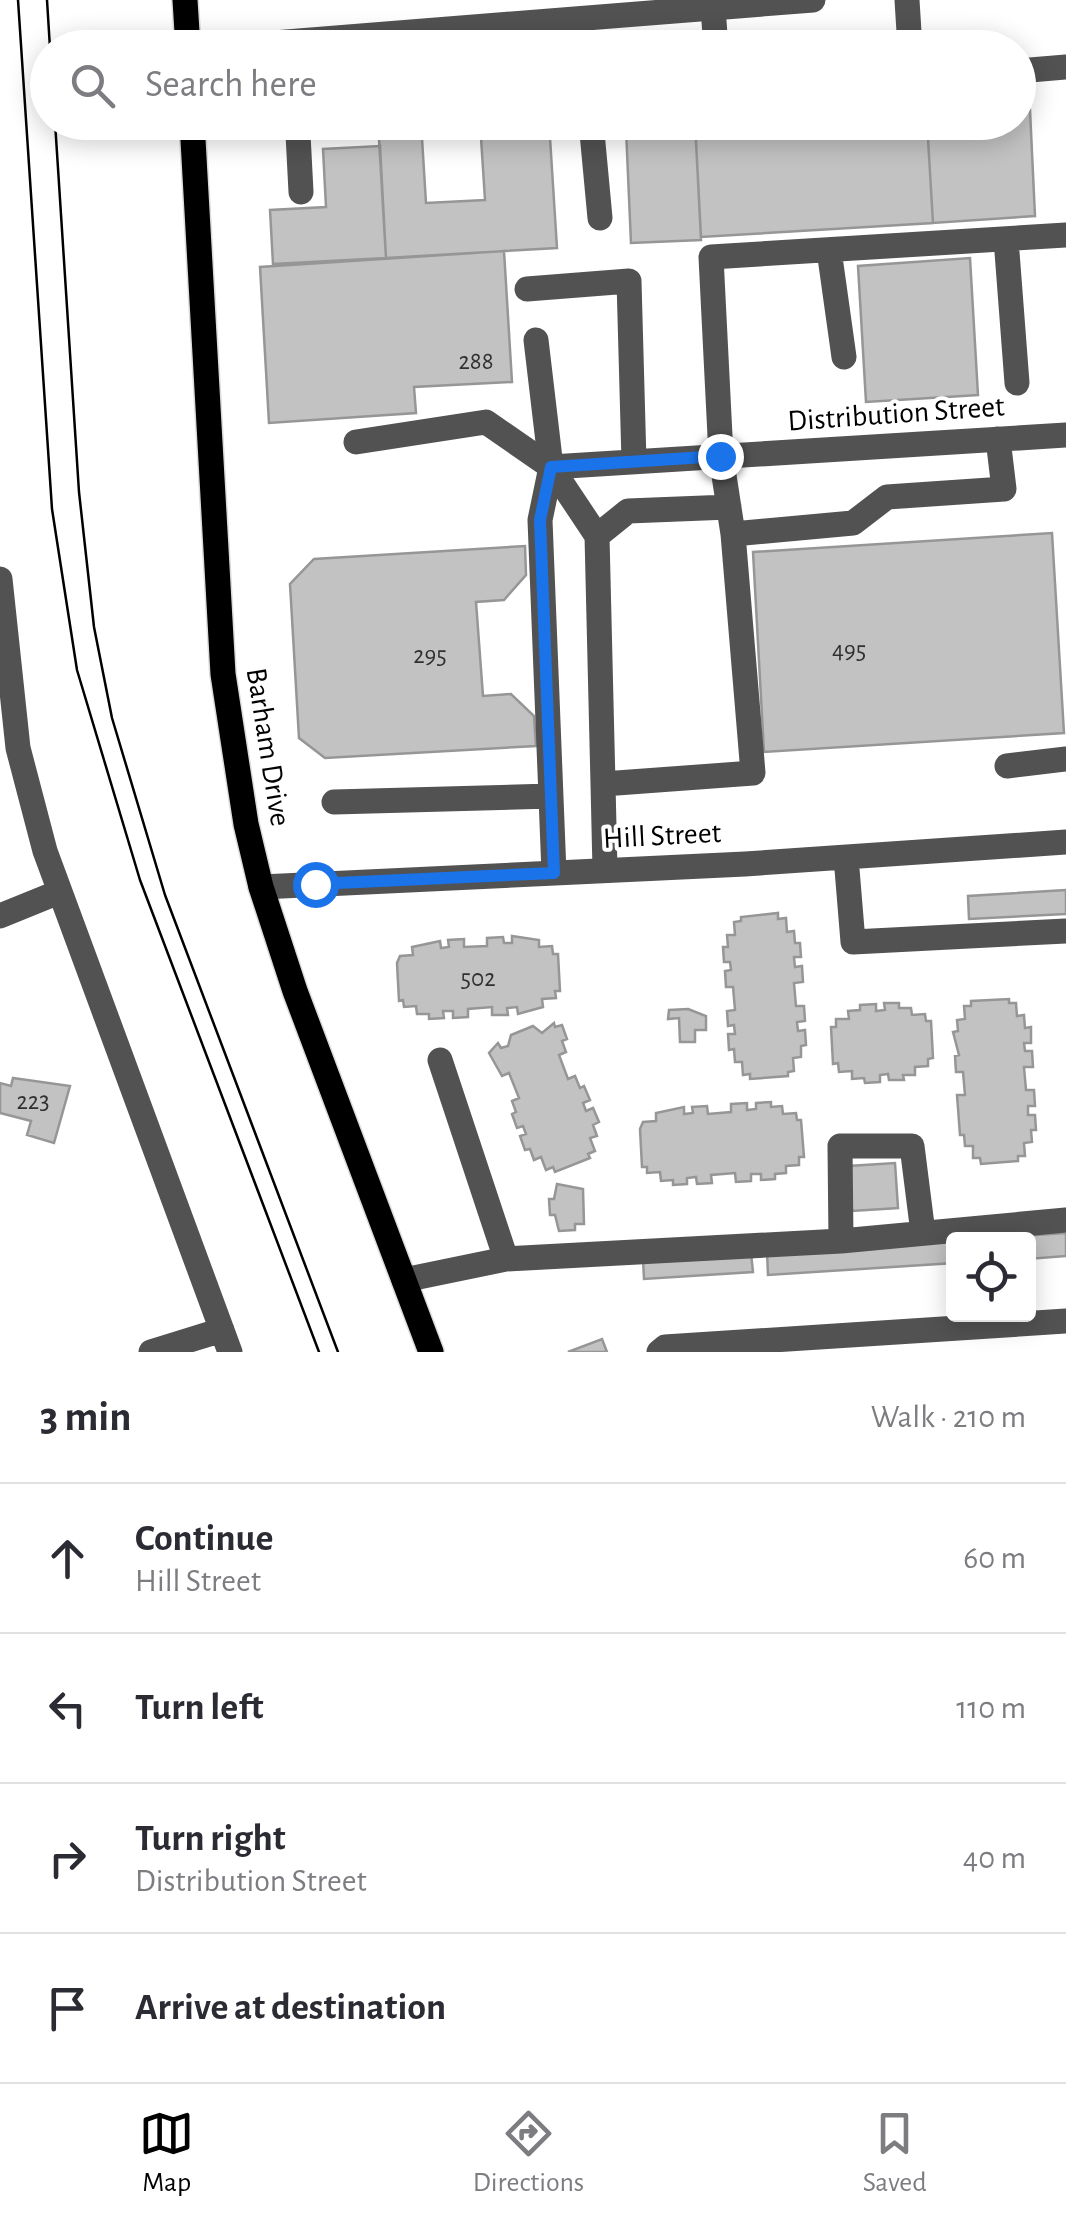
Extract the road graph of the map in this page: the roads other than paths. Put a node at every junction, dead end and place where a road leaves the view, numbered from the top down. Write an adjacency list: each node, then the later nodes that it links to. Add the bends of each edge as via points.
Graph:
1 (185, 0): 7 (main road)
2 (907, 0): 11 (street)
3 (797, 1): 4 (street)
4 (713, 8): 6 (street); 10 (street)
5 (537, 11): 6 (street); 8 (street)
6 (581, 19): 9 (street)
7 (187, 30)
8 (413, 30)
9 (582, 30)
10 (715, 30)
11 (909, 30)
12 (1066, 67): 13 (street)
13 (1036, 70)
14 (193, 140): 45 (main road, Barham Drive, via 224,674)
15 (298, 140): 17 (street)
16 (593, 140): 18 (street)
17 (301, 192)
18 (600, 218)
19 (1066, 235): 20 (street)
20 (1006, 239): 21 (street); 25 (street)
21 (829, 250): 24 (street); 29 (street, via 711,257)
22 (528, 288): 30 (street, via 629,282)
23 (536, 340): 31 (street)
24 (844, 357)
25 (1017, 383)
26 (1066, 435): 27 (street, Distribution Street)
27 (998, 439): 29 (street, Distribution Street); 33 (street, via 1004,489 887,497 853,523)
28 (356, 442): 31 (street, via 486,422)
29 (720, 456): 30 (street, Distribution Street); 32 (street)
30 (634, 462): 31 (street, Distribution Street)
31 (551, 467): 34 (street); 39 (street, via 540,520)
32 (728, 507): 33 (street); 34 (street, via 628,511)
33 (733, 534): 38 (street, via 753,772)
34 (597, 536): 38 (street)
35 (0, 580): 46 (street, via 18,748)
36 (1066, 759): 37 (street)
37 (1007, 766)
38 (603, 784): 43 (street)
39 (551, 796): 40 (street); 44 (street)
40 (334, 802)
41 (1066, 842): 42 (street, Hill Street)
42 (846, 857): 43 (street, Hill Street); 48 (street, via 853,942)
43 (606, 870): 44 (street, Hill Street)
44 (554, 873): 45 (street, Hill Street)
45 (261, 887): 54 (main road, Barham Drive)
46 (59, 892): 47 (street); 56 (street)
47 (0, 916)
48 (1066, 930)
49 (440, 1060): 53 (street)
50 (1066, 1220): 51 (street)
51 (923, 1233): 52 (street); 52 (street, via 912,1146 840,1146)
52 (841, 1241): 53 (street)
53 (506, 1259): 54 (street)
54 (404, 1280): 58 (main road, Barham Drive)
55 (1066, 1321): 59 (street, via 665,1346)
56 (226, 1341): 57 (street)
57 (151, 1352)
58 (431, 1352)
59 (659, 1352)

